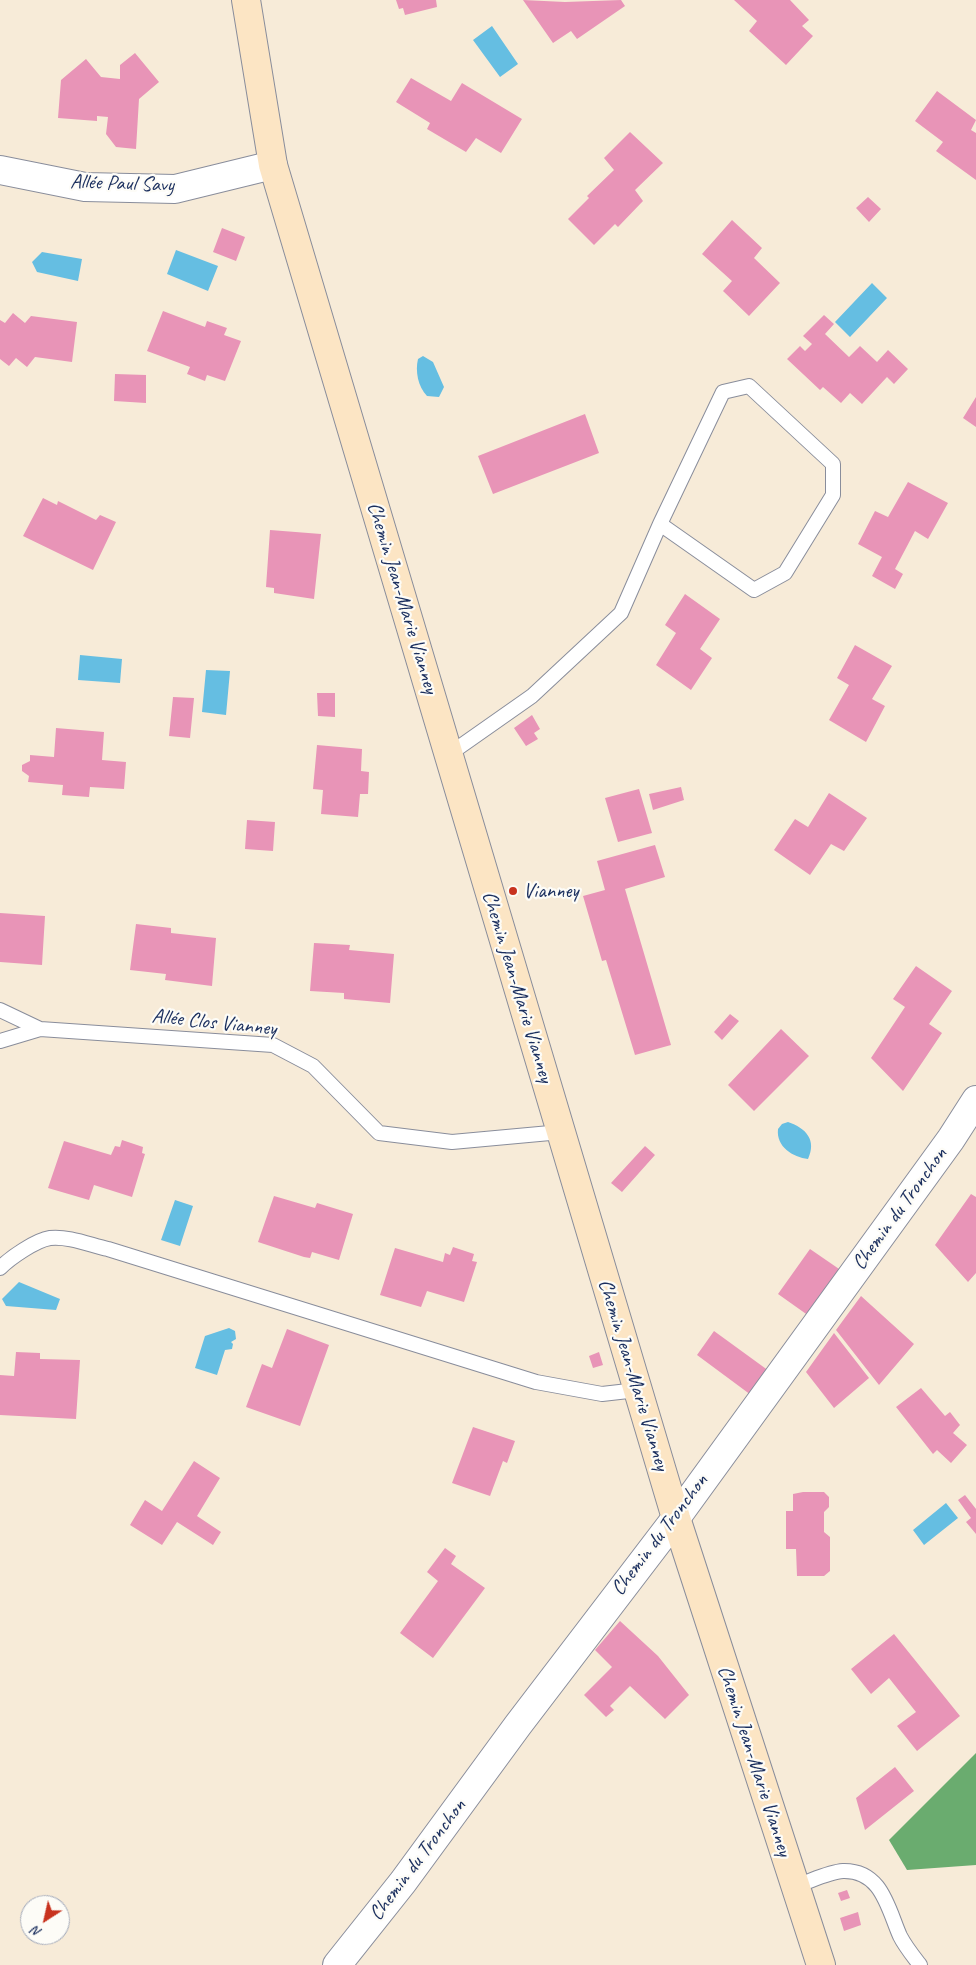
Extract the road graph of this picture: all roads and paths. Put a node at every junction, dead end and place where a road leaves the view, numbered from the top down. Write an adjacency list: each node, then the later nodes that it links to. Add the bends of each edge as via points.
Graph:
1 (246, 0): 2 (street, Chemin Jean-Marie Vianney)
2 (273, 165): 3 (street, Allée Paul Savy, via 175,189 85,187); 5 (street, Chemin Jean-Marie Vianney)
3 (0, 170)
4 (660, 524): 4 (lane, via 754,590 785,573 833,495 833,464 749,386 723,392); 5 (lane, via 621,613 532,696)
5 (448, 755): 10 (street, Chemin Jean-Marie Vianney)
6 (0, 1010): 7 (lane, Allée Clos Vianney)
7 (40, 1028): 8 (lane, Allée Clos Vianney); 10 (lane, Allée Clos Vianney, via 273,1045 313,1066 380,1133 452,1142)
8 (0, 1041)
9 (976, 1100): 13 (street, Chemin du Tronchon)
10 (561, 1132): 12 (street, Chemin Jean-Marie Vianney)
11 (0, 1268): 12 (lane, via 50,1238 70,1240 536,1382 602,1394)
12 (637, 1390): 13 (street, Chemin Jean-Marie Vianney)
13 (676, 1518): 14 (street, Chemin Jean-Marie Vianney); 15 (street, Chemin du Tronchon)
14 (795, 1886): 16 (street, Chemin Jean-Marie Vianney); 17 (lane, via 843,1871 869,1879 888,1903 901,1938)
15 (337, 1965)
16 (821, 1965)
17 (920, 1965)

